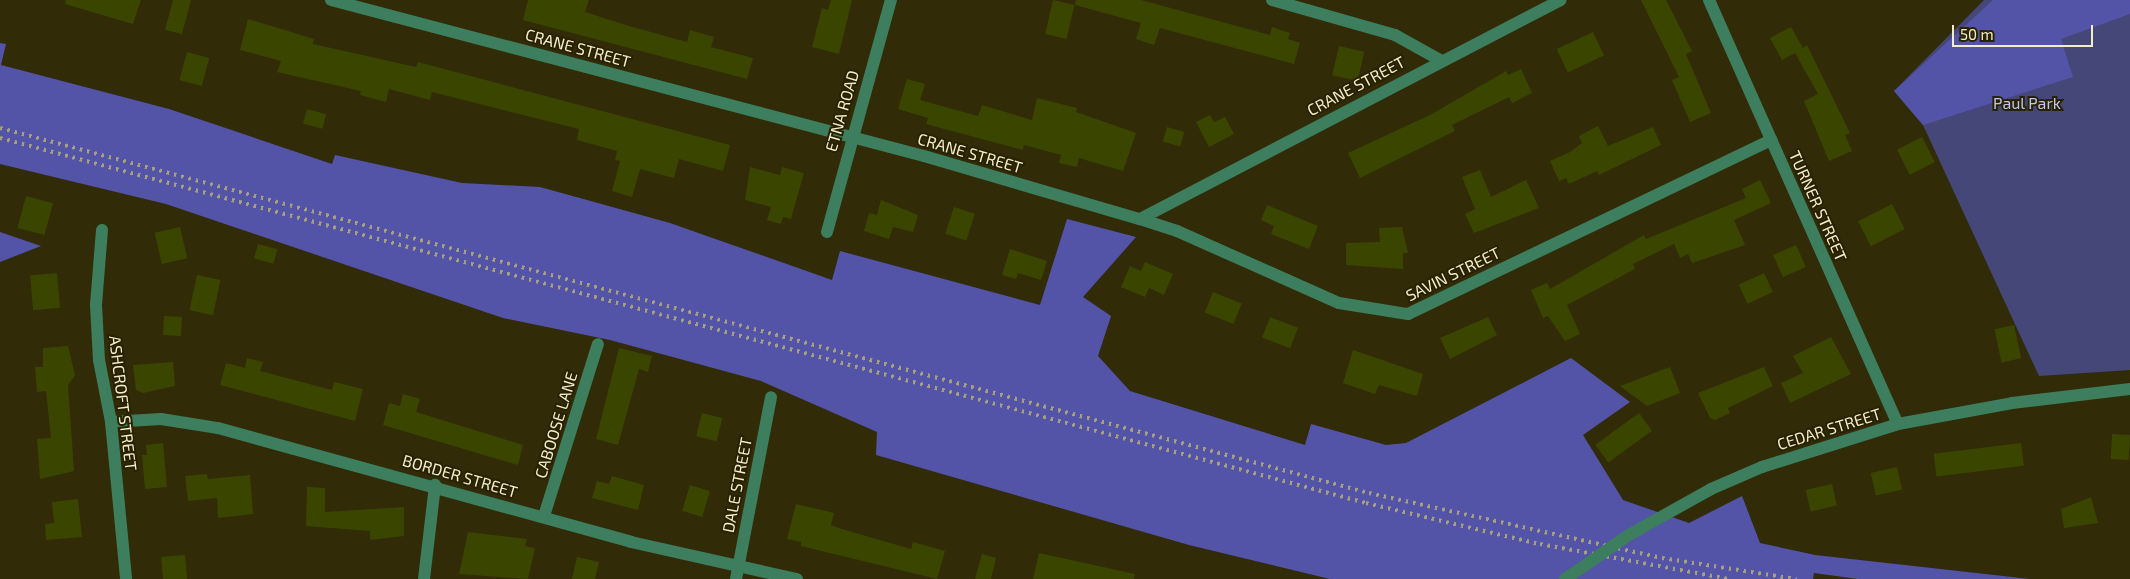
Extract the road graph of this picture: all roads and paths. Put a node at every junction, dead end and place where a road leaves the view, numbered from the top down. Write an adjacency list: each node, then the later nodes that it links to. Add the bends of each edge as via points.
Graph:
1 (331, 0): 7 (street, CRANE STREET)
2 (891, 0): 7 (street, ETNA ROAD)
3 (1272, 0): 6 (street, via 1395,35)
4 (1560, 0): 6 (street, CRANE STREET)
5 (1709, 0): 8 (street, TURNER STREET)
6 (1440, 60): 9 (street, CRANE STREET)
7 (852, 137): 9 (street, CRANE STREET); 11 (street, ETNA ROAD)
8 (1772, 140): 9 (street, SAVIN STREET, via 1408,314 1339,303 1178,231); 16 (street, TURNER STREET)
9 (1140, 219)
10 (102, 230): 15 (street, ASHCROFT STREET, via 97,314 99,360)
11 (827, 232)
12 (598, 344): 18 (street, CABOOSE LANE)
13 (2130, 389): 16 (street, CEDAR STREET, via 2012,403)
14 (771, 398): 19 (street, DALE STREET)
15 (111, 422): 17 (street, BORDER STREET, via 161,419 218,428); 20 (street, ASHCROFT STREET)
16 (1898, 424): 24 (street, CEDAR STREET, bridge, via 1762,467 1711,489 1627,536)
17 (435, 485): 18 (street, BORDER STREET); 21 (street)
18 (544, 516): 19 (street, BORDER STREET)
19 (738, 565): 22 (street, DALE STREET); 23 (street, BORDER STREET)
20 (126, 579)
21 (424, 579)
22 (736, 579)
23 (797, 579)
24 (1565, 579)

